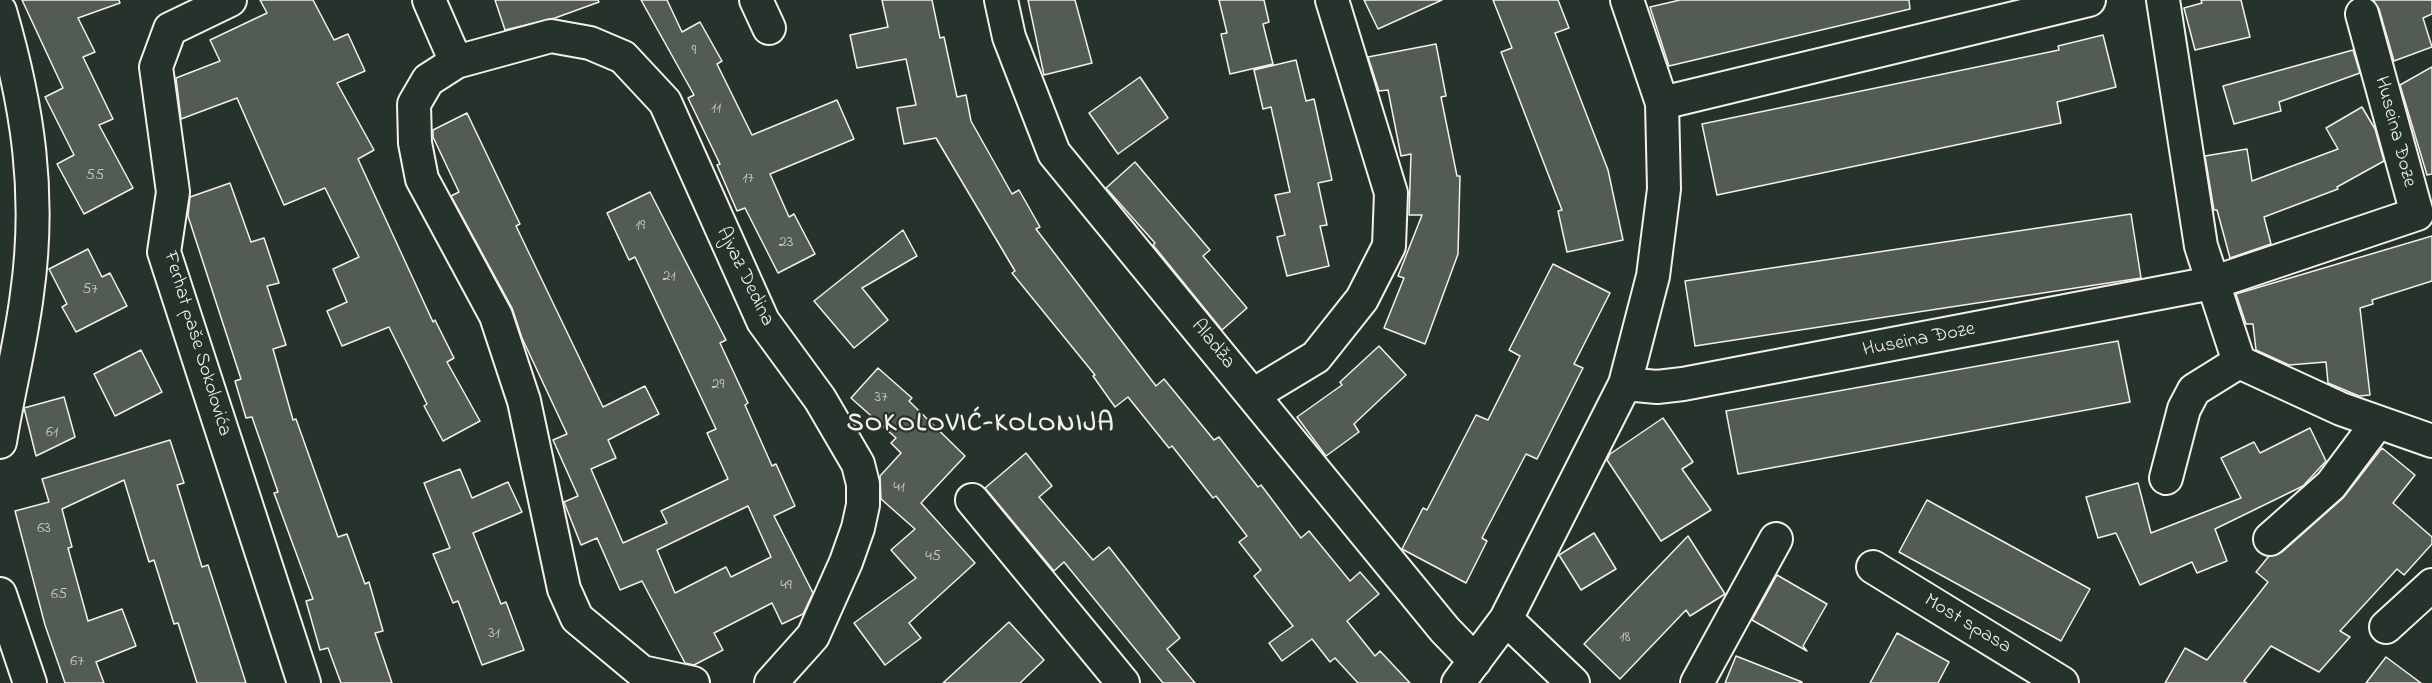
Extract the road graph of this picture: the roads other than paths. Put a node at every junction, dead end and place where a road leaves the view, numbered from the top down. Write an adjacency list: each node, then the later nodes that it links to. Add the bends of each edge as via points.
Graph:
1 (230, 0): 32 (street, Ferhat paše Sokolovića, via 170,29 156,67 173,192 164,252)
2 (429, 0): 12 (street)
3 (756, 0): 11 (street)
4 (1000, 0): 17 (street, Aladža, via 1009,37 1054,153)
5 (1332, 0): 17 (street, via 1390,193 1389,246 1362,299 1316,357)
6 (1627, 0): 13 (street)
7 (2089, 0): 13 (street)
8 (2163, 0): 14 (street, via 2201,246)
9 (0, 11): 20 (street, via 18,73 30,147 33,227 27,295)
10 (2362, 14): 14 (street, Huseina Đoze, via 2417,214)
11 (769, 28)
12 (456, 62): 33 (street, Ajvaz Dedina, via 428,80 414,104 415,143 422,180 496,316 524,401 564,589 577,618 642,672); 34 (street, Ajvaz Dedina, via 551,36 590,43 623,57 665,102 763,321 820,399 858,464 863,505 846,562 813,636)
13 (1662, 103): 16 (street, via 1664,189 1653,276)
14 (2212, 283): 15 (street); 16 (street, Huseina Đoze, via 1683,384)
15 (2239, 362): 18 (street); 21 (street, via 2194,390 2184,409)
16 (1625, 384): 28 (street)
17 (1252, 395): 30 (street, Aladža, via 1445,630)
18 (2378, 422): 19 (street); 23 (street, via 2331,485)
19 (2432, 441)
20 (0, 442)
21 (2166, 478)
22 (972, 500): 35 (street)
23 (2270, 539)
24 (1776, 540): 37 (street)
25 (1873, 567): 38 (street, Most spasa)
26 (2432, 585): 29 (street)
27 (0, 594): 31 (street)
28 (1506, 619): 30 (street); 36 (street)
29 (2386, 627)
30 (1467, 672)
31 (30, 683)
32 (304, 683)
33 (693, 683)
34 (771, 683)
35 (1123, 683)
36 (1574, 683)
37 (1697, 683)
38 (2062, 683)

